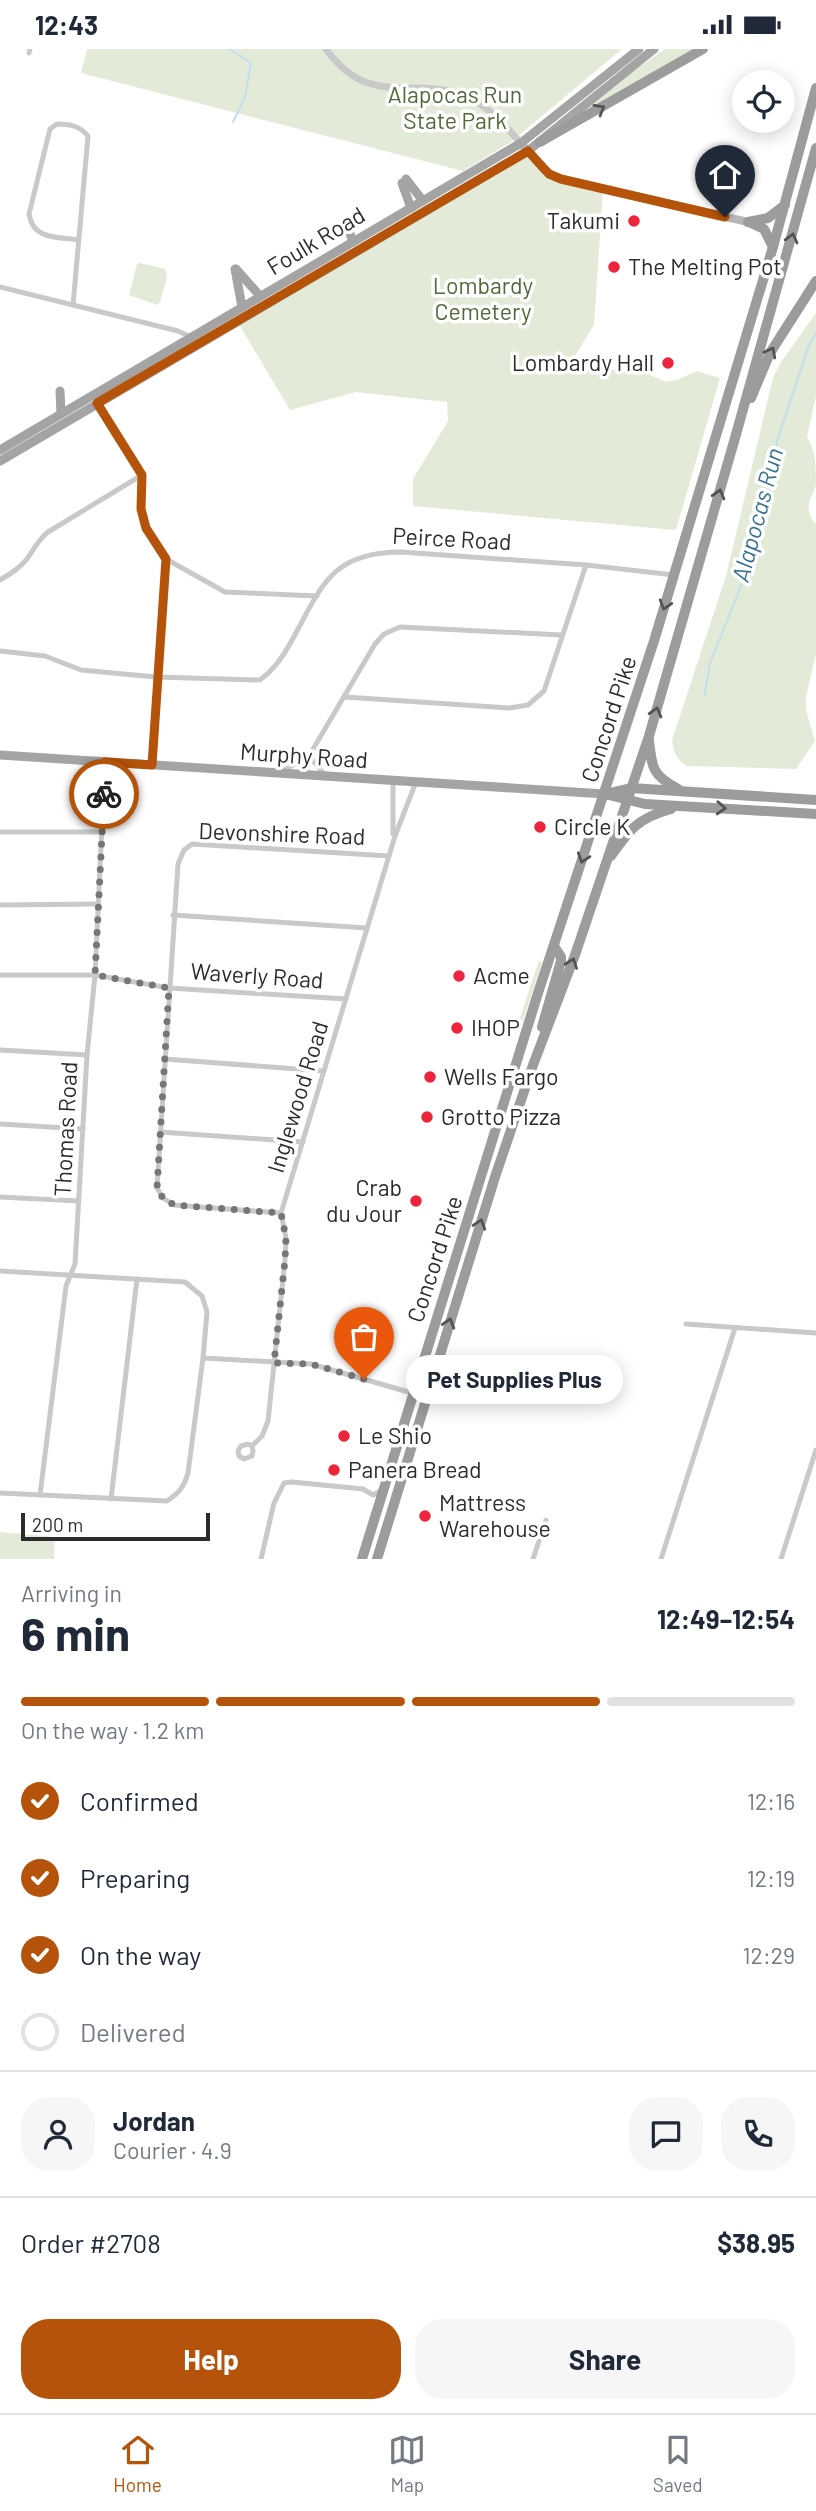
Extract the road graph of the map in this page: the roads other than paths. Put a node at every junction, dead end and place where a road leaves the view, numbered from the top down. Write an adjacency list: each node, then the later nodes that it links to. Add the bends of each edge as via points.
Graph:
1 (326, 49): 7 (street, via 345,70 366,82 445,91 473,100)
2 (639, 49): 7 (main road, Foulk Road)
3 (654, 49): 6 (main road, Foulk Road)
4 (703, 49): 6 (highway, one-way to 4)
5 (816, 88): 10 (highway, Concord Pike)
6 (540, 142): 9 (main road, Foulk Road)
7 (521, 143): 9 (main road); 12 (main road, Foulk Road)
8 (816, 148): 11 (highway, Concord Pike)
9 (528, 151): 15 (main road, via 549,174 561,179); 20 (main road, Foulk Road)
10 (795, 170): 11 (street); 13 (highway, Concord Pike)
11 (809, 174): 30 (highway, Concord Pike, one-way to 11)
12 (423, 201): 14 (main road, Foulk Road); 14 (main road, via 404,181)
13 (785, 205): 15 (highway, via 768,218); 19 (highway, Concord Pike)
14 (411, 208): 18 (main road, Foulk Road)
15 (748, 222): 19 (highway, via 764,229)
16 (348, 228): 18 (main road)
17 (79, 240): 17 (street, via 88,137 83,129 57,124 50,129 29,215 31,226 47,236); 24 (street)
18 (354, 241): 20 (main road, Foulk Road)
19 (773, 247): 36 (highway, Concord Pike)
20 (309, 274): 23 (main road, Foulk Road); 28 (main road, Foulk Road)
21 (816, 281): 30 (highway, one-way to 21, via 770,353)
22 (0, 287): 24 (street)
23 (260, 296): 25 (main road, Foulk Road); 25 (main road, via 235,269)
24 (73, 305): 26 (street)
25 (242, 307): 26 (main road, Foulk Road)
26 (191, 337): 28 (main road, Foulk Road)
27 (60, 391): 29 (main road)
28 (93, 400): 29 (main road, Foulk Road); 32 (main road, Foulk Road); 33 (street)
29 (61, 414): 31 (main road, Foulk Road)
30 (735, 438): 43 (highway, Concord Pike, one-way to 30)
31 (0, 450)
32 (0, 461)
33 (142, 475): 34 (street, via 141,509 146,528); 37 (street, via 48,532 36,542 27,560)
34 (166, 559): 38 (street, via 225,591); 41 (street)
35 (586, 565): 36 (street, Peirce Road); 38 (street, Peirce Road, via 379,552 342,565); 39 (street)
36 (674, 575): 55 (highway, Concord Pike, one-way to 55)
37 (0, 580)
38 (317, 596): 41 (street, Peirce Road, via 285,653 260,680)
39 (561, 635): 42 (street, via 400,628 374,644); 42 (street, via 544,691 520,707)
40 (0, 651): 41 (street, Peirce Road, via 37,654 80,670)
41 (156, 677): 47 (street)
42 (345, 697): 45 (street)
43 (649, 736): 53 (highway, Concord Pike); 54 (highway, via 656,773)
44 (0, 755): 46 (main road, Murphy Road)
45 (309, 756): 48 (street); 49 (street); 50 (street)
46 (105, 762): 47 (main road, Murphy Road); 61 (street, Thomas Road)
47 (152, 765): 48 (main road, Murphy Road)
48 (277, 774): 49 (main road, Murphy Road)
49 (306, 776): 50 (main road, Murphy Road)
50 (327, 777): 51 (main road, Murphy Road)
51 (393, 781): 52 (main road, Murphy Road); 62 (street, Inglewood Road)
52 (416, 782): 55 (main road, Murphy Road); 62 (street, Inglewood Road)
53 (631, 788): 54 (highway); 55 (highway); 56 (highway, Concord Pike)
54 (681, 791): 57 (highway)
55 (605, 794): 56 (highway); 69 (highway, Concord Pike, one-way to 69)
56 (626, 800): 58 (highway); 64 (highway, Concord Pike)
57 (816, 800)
58 (679, 806): 59 (highway, one-way to 59); 64 (highway, via 642,819)
59 (816, 814)
60 (0, 832): 61 (street)
61 (102, 832): 65 (street, Thomas Road)
62 (394, 841): 63 (street, Inglewood Road)
63 (389, 856): 67 (street, Devonshire Road, via 192,844 177,864); 68 (street, Inglewood Road)
64 (604, 865): 77 (highway, Concord Pike, one-way to 64)
65 (98, 904): 66 (street); 71 (street, Thomas Road)
66 (0, 905)
67 (173, 915): 68 (street); 72 (street, Devonshire Road)
68 (367, 928): 73 (street, Inglewood Road)
69 (554, 946): 77 (highway, via 561,961); 94 (highway, Concord Pike)
70 (0, 975): 71 (street, Waverly Road)
71 (95, 975): 72 (street, Waverly Road); 75 (street, Thomas Road)
72 (169, 988): 73 (street, Waverly Road); 76 (street, Devonshire Road)
73 (346, 999): 78 (street, Inglewood Road)
74 (0, 1051): 75 (street)
75 (87, 1055): 80 (street, Thomas Road)
76 (165, 1059): 78 (street); 81 (street, Devonshire Road)
77 (533, 1065): 95 (highway, Concord Pike, one-way to 77)
78 (324, 1071): 82 (street, Inglewood Road)
79 (0, 1123): 80 (street)
80 (83, 1129): 84 (street, Thomas Road)
81 (160, 1132): 82 (street); 85 (street, Devonshire Road, via 157,1188 163,1198 174,1205)
82 (303, 1142): 85 (street, Inglewood Road)
83 (0, 1197): 84 (street)
84 (79, 1201): 87 (street, Thomas Road, via 75,1264)
85 (281, 1213): 93 (street, Inglewood Road, via 285,1260)
86 (0, 1271): 87 (street)
87 (69, 1275): 88 (street); 100 (street, Thomas Road)
88 (137, 1279): 92 (street, via 185,1282 202,1296 207,1326); 101 (street)
89 (686, 1324): 90 (street)
90 (735, 1328): 91 (street); 107 (street)
91 (816, 1333)
92 (203, 1357): 93 (street); 101 (street, via 185,1484 167,1501)
93 (274, 1363): 94 (street, via 311,1364); 96 (street, Inglewood Road, via 267,1425)
94 (413, 1394): 95 (street); 98 (highway, Concord Pike)
95 (426, 1398): 105 (highway, Concord Pike)
96 (251, 1447)
97 (816, 1450): 108 (street)
98 (384, 1489): 103 (street, via 373,1495 359,1488 285,1483 274,1503); 104 (highway, Concord Pike)
99 (0, 1493): 100 (street)
100 (40, 1495): 101 (street)
101 (111, 1499)
102 (546, 1520): 106 (street)
103 (261, 1559)
104 (362, 1559)
105 (377, 1559)
106 (533, 1559)
107 (661, 1559)
108 (781, 1559)

